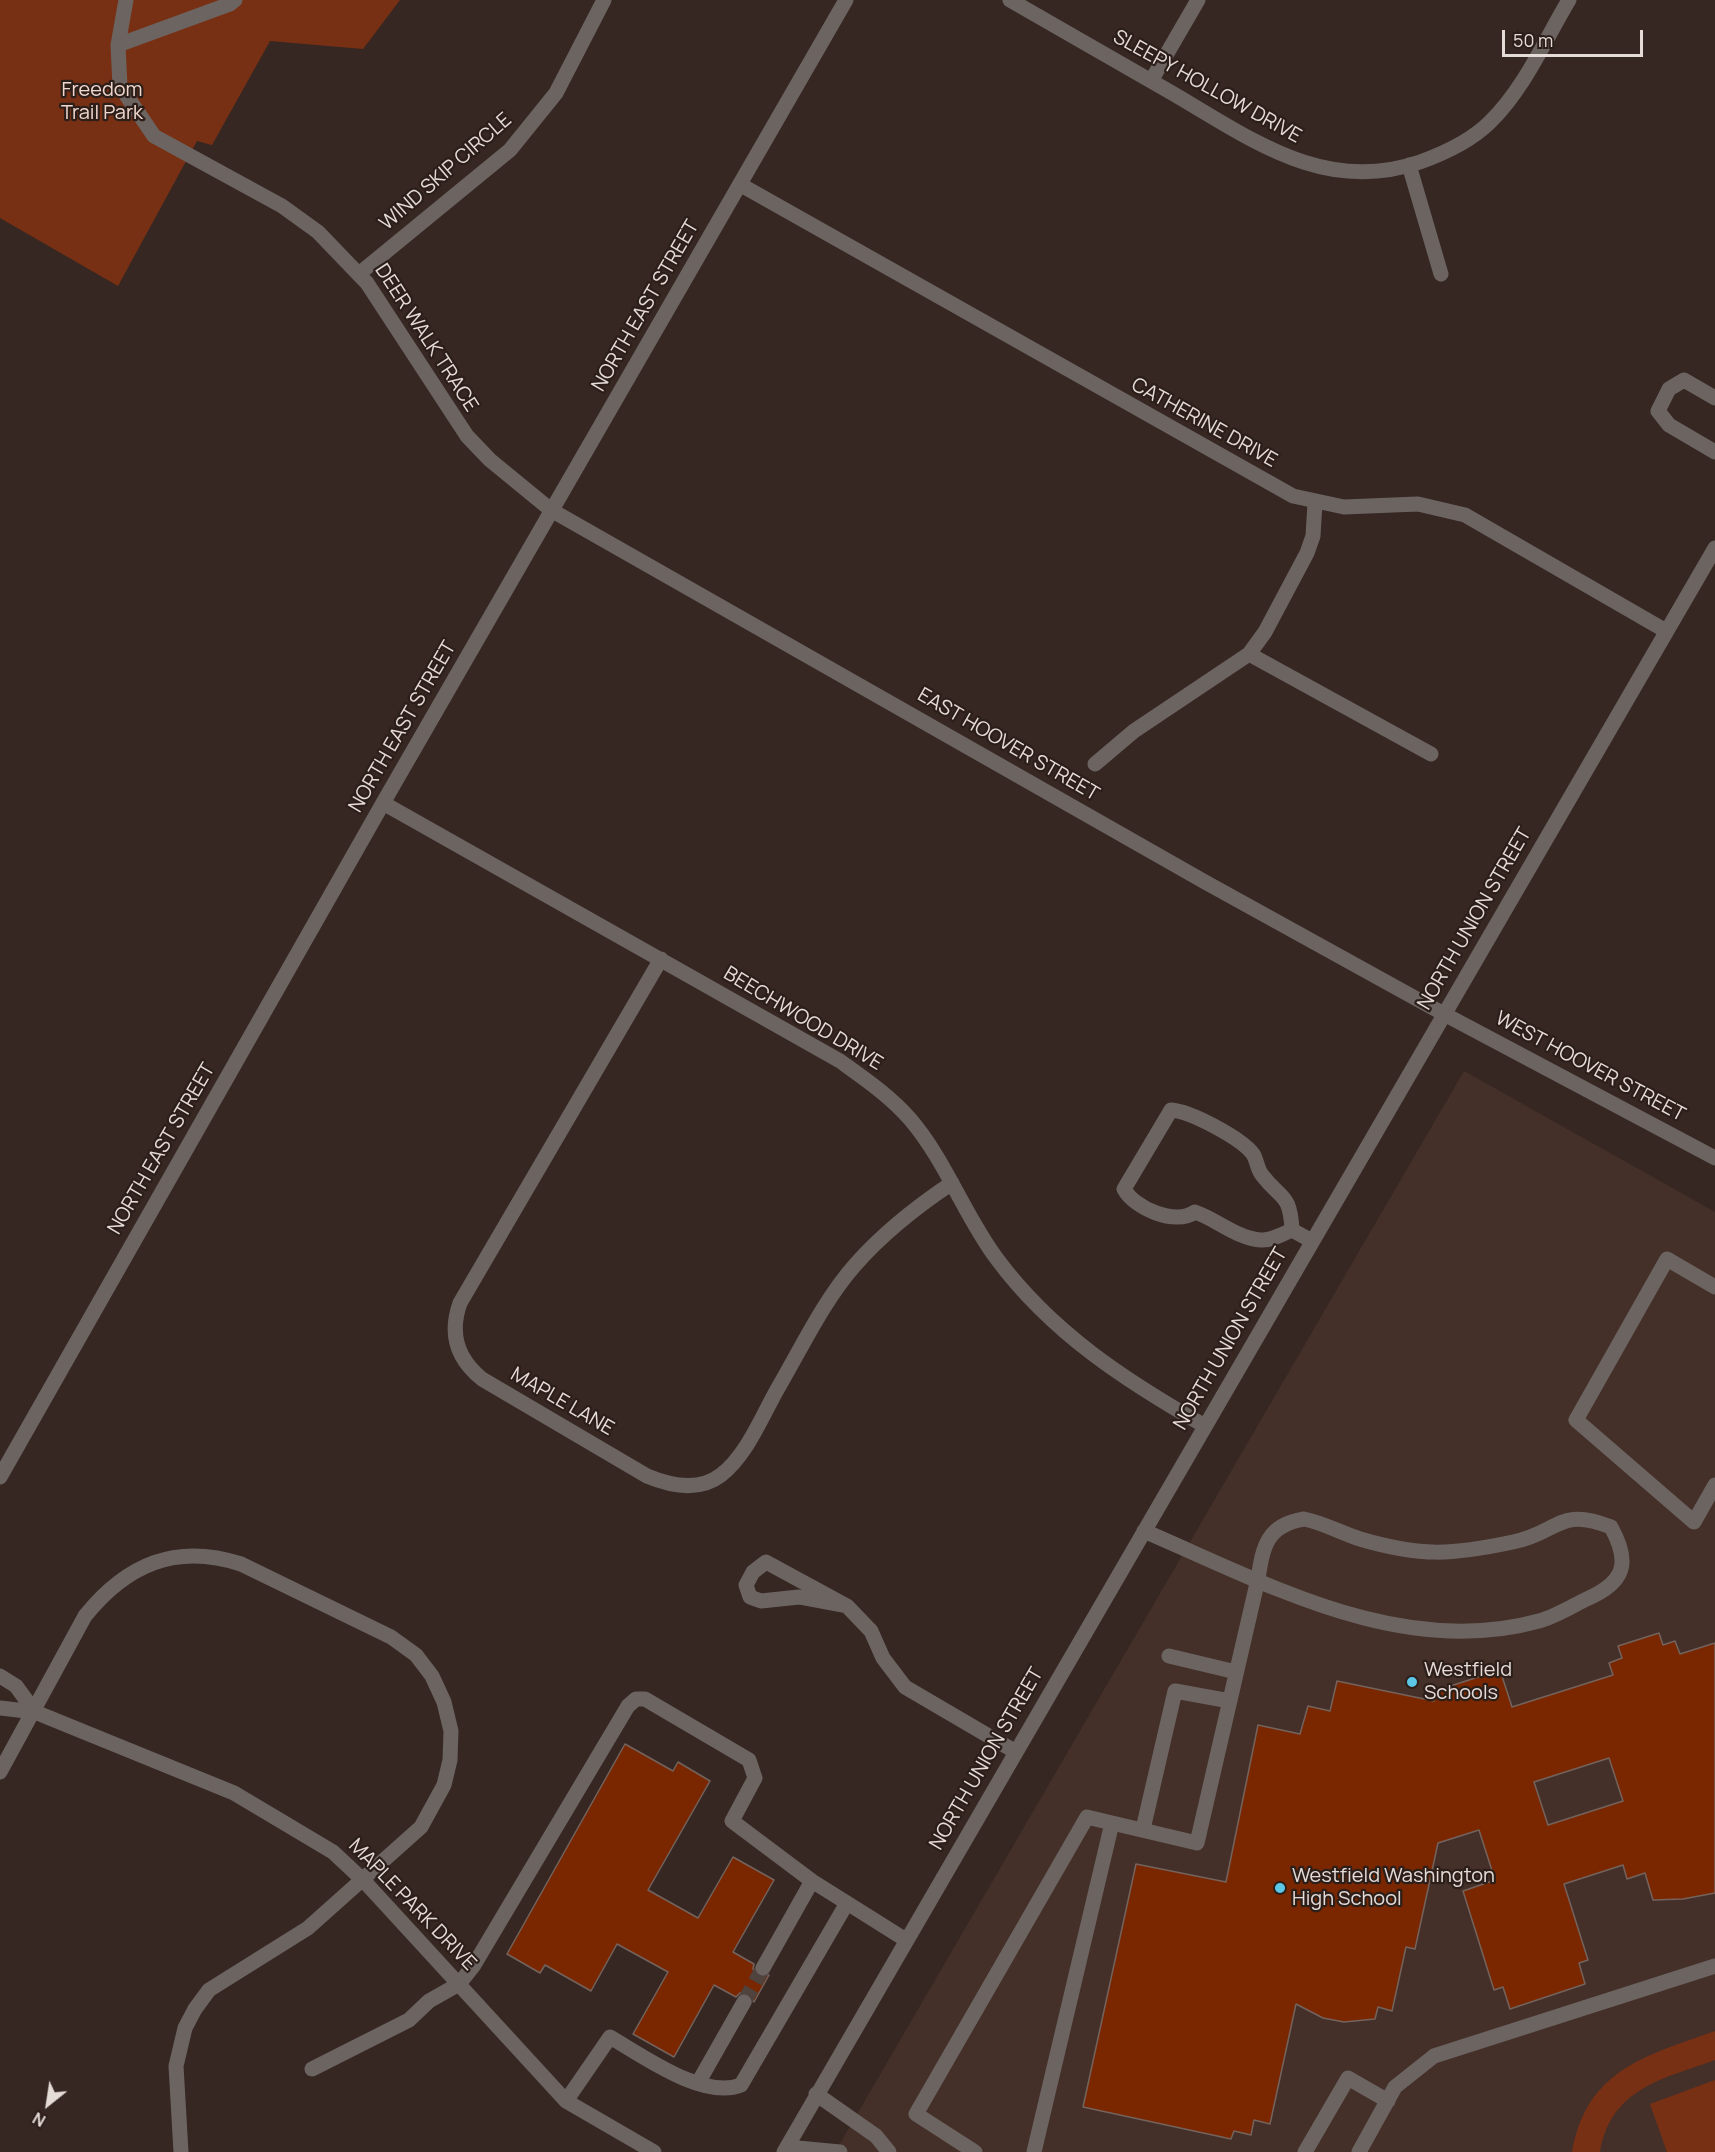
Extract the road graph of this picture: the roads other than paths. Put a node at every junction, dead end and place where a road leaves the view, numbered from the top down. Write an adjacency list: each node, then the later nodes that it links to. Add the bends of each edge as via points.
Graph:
1 (126, 0): 8 (street, DEER WALK TRACE)
2 (235, 0): 8 (street)
3 (604, 0): 12 (street, WIND SKIP CIRCLE, via 556,93 510,150)
4 (846, 0): 11 (street, NORTH EAST STREET)
5 (1010, 0): 9 (street, SLEEPY HOLLOW DRIVE)
6 (1198, 0): 9 (street)
7 (1569, 0): 10 (street, SLEEPY HOLLOW DRIVE, via 1512,97 1490,122 1440,155)
8 (118, 45): 12 (street, DEER WALK TRACE, via 120,86 154,136 282,206 309,225)
9 (1151, 81): 10 (street, SLEEPY HOLLOW DRIVE, via 1267,148 1307,165 1371,172)
10 (1409, 165): 13 (street)
11 (741, 185): 16 (street, CATHERINE DRIVE, via 1266,482); 17 (street, NORTH EAST STREET)
12 (360, 273): 17 (street, DEER WALK TRACE, via 467,436)
13 (1441, 274)
14 (1715, 398): 15 (street, via 1684,380 1669,389 1658,411 1669,425)
15 (1715, 452)
16 (1315, 503): 19 (street, CATHERINE DRIVE, via 1344,507 1418,504 1465,515); 20 (street, via 1313,536 1307,553)
17 (552, 510): 23 (street, NORTH EAST STREET); 25 (street, EAST HOOVER STREET)
18 (1715, 548): 19 (street, NORTH UNION STREET)
19 (1666, 630): 25 (street, NORTH UNION STREET)
20 (1250, 654): 21 (street); 22 (street, via 1134,731)
21 (1431, 754)
22 (1095, 764)
23 (383, 803): 24 (street, BEECHWOOD DRIVE); 32 (street, NORTH EAST STREET)
24 (661, 959): 27 (street, BEECHWOOD DRIVE, via 868,1080 911,1120); 27 (street, MAPLE LANE, via 460,1303 455,1317 456,1346 461,1358 482,1379 647,1476 677,1486 706,1483 720,1476 740,1453 853,1267 881,1236)
25 (1444, 1014): 26 (street, WEST HOOVER STREET); 29 (street, NORTH UNION STREET)
26 (1715, 1158)
27 (952, 1184): 31 (street, BEECHWOOD DRIVE, via 995,1256 1038,1309 1099,1360)
28 (1292, 1230): 28 (street, via 1263,1241 1248,1238 1195,1212 1174,1219 1162,1216 1124,1190 1171,1110 1185,1112 1253,1154 1261,1174 1285,1196); 29 (street)
29 (1312, 1241): 31 (street, NORTH UNION STREET)
30 (1715, 1287): 33 (street, via 1667,1259 1576,1420 1694,1522)
31 (1205, 1426): 34 (street, NORTH UNION STREET)
32 (0, 1477)
33 (1715, 1485)
34 (1144, 1531): 35 (street); 43 (street, NORTH UNION STREET)
35 (1258, 1579): 35 (street, via 1263,1547 1275,1531 1288,1521 1304,1519 1399,1549 1441,1554 1517,1542 1574,1517 1588,1518 1611,1527 1623,1548 1624,1565 1604,1590 1541,1620 1494,1630 1448,1633 1388,1625); 38 (street)
36 (847, 1606): 36 (street, via 766,1562 753,1572 747,1585 750,1597 761,1601 799,1597); 43 (street, via 871,1631 883,1658 905,1687)
37 (1169, 1656): 38 (street)
38 (1236, 1672): 40 (street)
39 (0, 1676): 42 (street, via 16,1686)
40 (1230, 1701): 46 (street, via 1175,1691); 46 (street, via 1197,1843)
41 (0, 1708): 42 (street, MAPLE PARK DRIVE)
42 (35, 1712): 44 (street); 47 (street, MAPLE PARK DRIVE, via 234,1793 333,1852); 47 (street, via 85,1616 99,1598 136,1569 176,1557 219,1557 241,1564 391,1637 416,1655 432,1676 451,1731 450,1760 444,1785 422,1827)
43 (1016, 1752): 50 (street, NORTH UNION STREET)
44 (0, 1772)
45 (1112, 1823): 46 (street); 65 (street, via 1087,1817 916,2114); 66 (street)
46 (1143, 1829)
47 (364, 1881): 53 (street, MAPLE PARK DRIVE); 61 (street, via 308,1928 209,1990 195,2009 185,2028 176,2066)
48 (812, 1881): 49 (street); 52 (street); 53 (street, via 732,1821 756,1778 750,1760 645,1699 636,1699 628,1706)
49 (847, 1903): 50 (street); 56 (street, via 741,2085 718,2089)
50 (906, 1940): 57 (street, NORTH UNION STREET)
51 (1715, 1966): 58 (street, via 1434,2056 1395,2087)
52 (763, 1968)
53 (459, 1984): 55 (street, via 429,2001 410,2020); 59 (street, MAPLE PARK DRIVE)
54 (744, 2002): 56 (street)
55 (312, 2069)
56 (698, 2083): 59 (street, via 610,2037)
57 (816, 2094): 60 (street, NORTH UNION STREET); 64 (street, via 876,2136)
58 (1388, 2101): 67 (street, via 1348,2078); 68 (street)
59 (566, 2102): 62 (street, MAPLE PARK DRIVE)
60 (785, 2149): 63 (street)
61 (181, 2152)
62 (654, 2152)
63 (840, 2152)
64 (889, 2152)
65 (975, 2152)
66 (1034, 2152)
67 (1305, 2152)
68 (1359, 2152)

